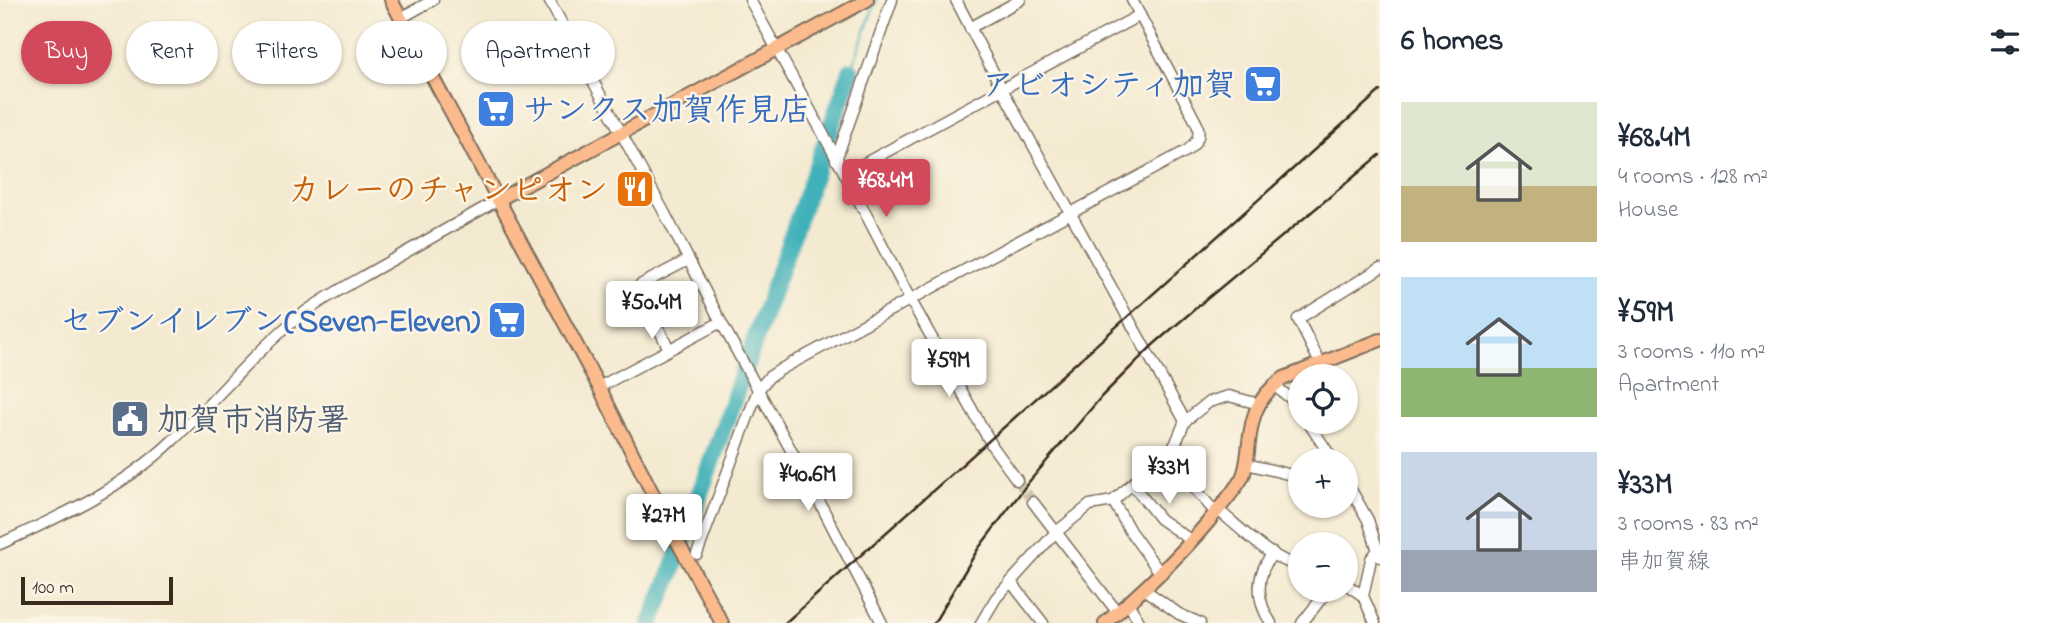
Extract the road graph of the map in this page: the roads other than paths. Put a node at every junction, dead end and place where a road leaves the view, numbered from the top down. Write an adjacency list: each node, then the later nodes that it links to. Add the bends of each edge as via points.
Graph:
1 (391, 0): 11 (main road)
2 (433, 0): 11 (street)
3 (549, 0): 15 (street)
4 (750, 0): 13 (street)
5 (892, 0): 16 (street)
6 (956, 0): 12 (street)
7 (1020, 0): 12 (street)
8 (1132, 0): 10 (street)
9 (864, 2): 13 (main road)
10 (1140, 15): 14 (street); 19 (street, via 1197,124 1199,138 1188,150)
11 (401, 18): 18 (main road)
12 (970, 28): 14 (street)
13 (775, 49): 15 (main road); 16 (street)
14 (1002, 89): 17 (street); 19 (street)
15 (620, 134): 18 (main road); 20 (street)
16 (835, 157): 17 (street)
17 (845, 174): 22 (street)
18 (498, 200): 28 (main road); 44 (street, via 302,314 134,472 55,519)
19 (1071, 214): 22 (street); 32 (street)
20 (688, 260): 23 (street); 25 (street, via 639,289)
21 (1380, 268): 26 (street, via 1298,319)
22 (910, 299): 29 (street, via 783,368); 36 (street, via 993,447)
23 (720, 322): 25 (street); 29 (street)
24 (1380, 340): 26 (main road)
25 (669, 349): 28 (street)
26 (1320, 363): 27 (main road)
27 (1273, 385): 30 (street); 31 (main road)
28 (598, 387): 47 (main road, via 671,530)
29 (757, 387): 47 (street); 58 (street)
30 (1288, 396)
31 (1259, 404): 32 (street, via 1229,396 1209,402); 34 (main road, via 1251,424)
32 (1185, 421): 33 (street)
33 (1175, 445): 37 (street); 41 (street, via 1195,489)
34 (1247, 464): 35 (street); 41 (main road)
35 (1288, 474)
36 (1017, 480)
37 (1132, 484): 38 (street); 43 (street, via 1160,519)
38 (1113, 501): 42 (street, via 1090,505); 49 (street)
39 (1033, 502): 42 (street)
40 (1358, 502): 46 (street)
41 (1217, 511): 43 (main road); 45 (street)
42 (1055, 533): 50 (street); 56 (street)
43 (1192, 541): 49 (main road)
44 (0, 544)
45 (1273, 554): 48 (street); 64 (street, via 1258,587)
46 (1379, 554): 53 (street, via 1371,559)
47 (692, 558): 57 (main road)
48 (1288, 562)
49 (1161, 574): 51 (main road)
50 (1011, 582): 59 (street); 60 (street)
51 (1145, 590): 55 (main road); 63 (street)
52 (1358, 592): 53 (street)
53 (1363, 596): 66 (street)
54 (1319, 602): 65 (street)
55 (1128, 603): 56 (main road); 62 (street)
56 (1118, 613): 61 (main road)
57 (722, 623)
58 (882, 623)
59 (981, 623)
60 (1043, 623)
61 (1105, 623)
62 (1140, 623)
63 (1200, 623)
64 (1271, 623)
65 (1302, 623)
66 (1375, 623)

